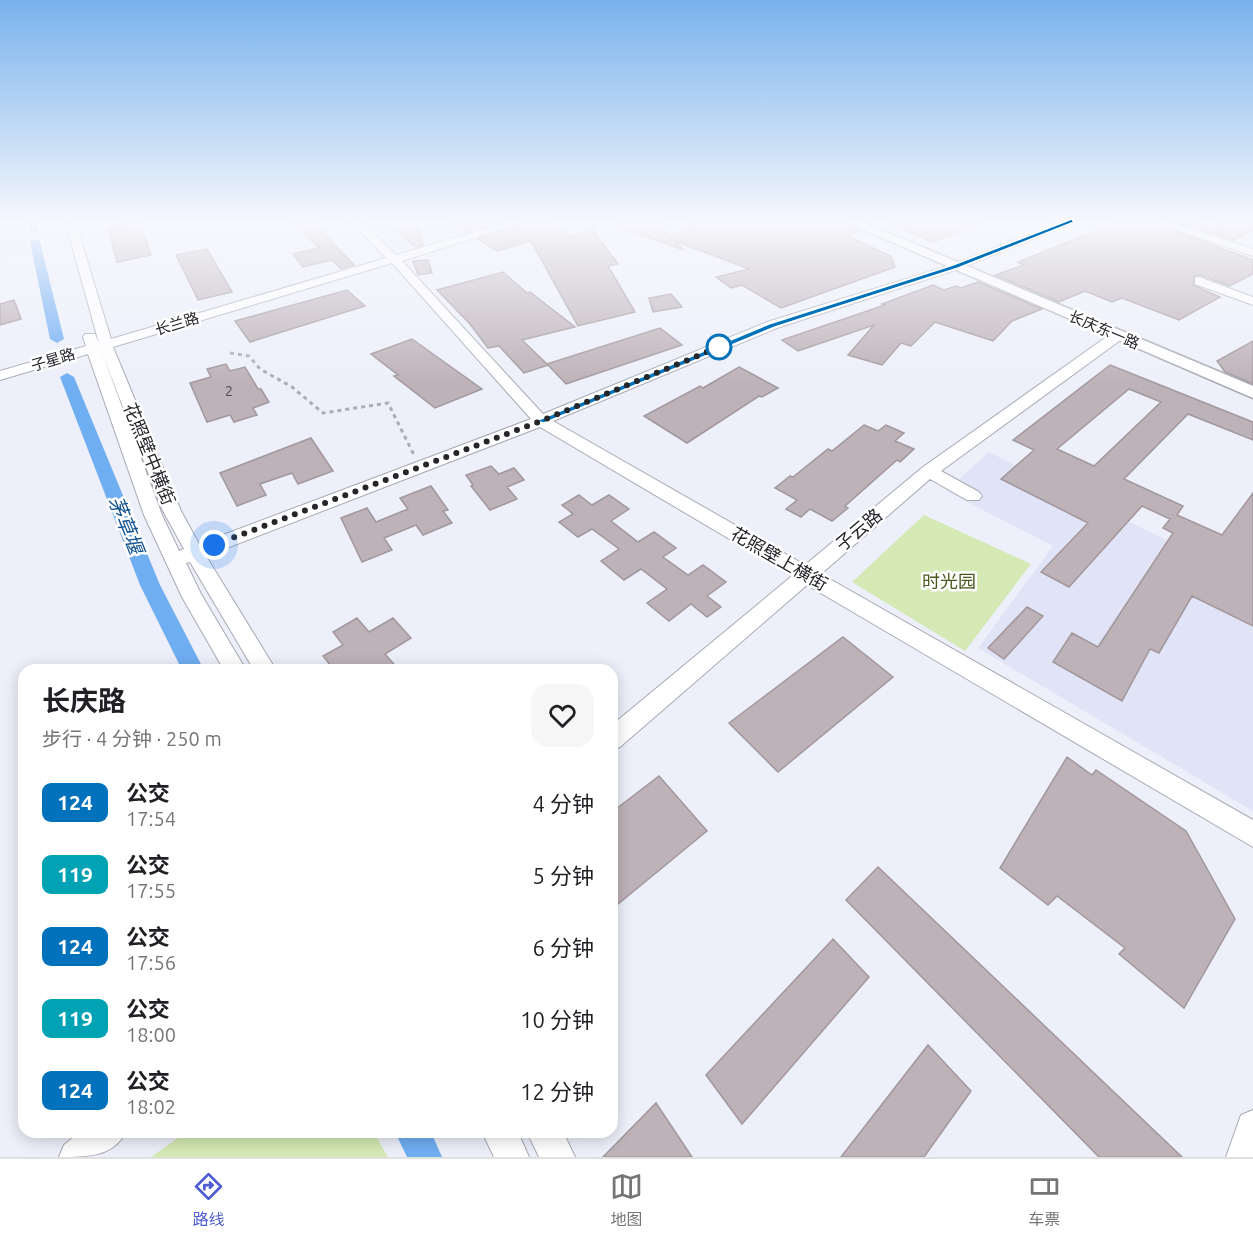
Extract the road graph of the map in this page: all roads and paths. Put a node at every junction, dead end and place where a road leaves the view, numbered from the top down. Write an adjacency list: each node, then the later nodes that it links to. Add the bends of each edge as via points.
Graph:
1 (77, 275): 10 (street, 花照壁中横街)
2 (83, 275): 10 (street, 花照壁中横街)
3 (340, 275): 10 (street, 长兰路)
4 (409, 275): 14 (street, 花照壁上横街)
5 (930, 275): 14 (street, via 772,325)
6 (974, 275): 9 (main road, 长庆东一路)
7 (1199, 281): 8 (street)
8 (1253, 301)
9 (1117, 336): 13 (main road, 长庆东一路); 16 (street, 子云路)
10 (100, 346): 12 (street, 子星路); 18 (street, 花照壁中横街); 19 (street, 花照壁中横街, via 153,516)
11 (230, 354): 15 (path, via 249,356 260,369 292,387 323,413 387,403)
12 (0, 376)
13 (1253, 393)
14 (541, 421): 15 (street); 20 (street, 花照壁上横街)
15 (421, 466): 18 (street)
16 (929, 471): 17 (street); 20 (street, 子云路)
17 (973, 496)
18 (193, 553): 19 (street); 22 (street, 花照壁中横街)
19 (175, 560): 21 (street, 花照壁中横街)
20 (806, 575): 23 (street, 子云路); 24 (street, 花照壁上横街)
21 (231, 664)
22 (261, 664)
23 (618, 735)
24 (1253, 834)
25 (1253, 1127): 32 (street)
26 (101, 1138): 29 (street)
27 (502, 1138): 30 (street)
28 (547, 1138): 31 (street)
29 (76, 1157)
30 (512, 1157)
31 (558, 1157)
32 (1243, 1157)

